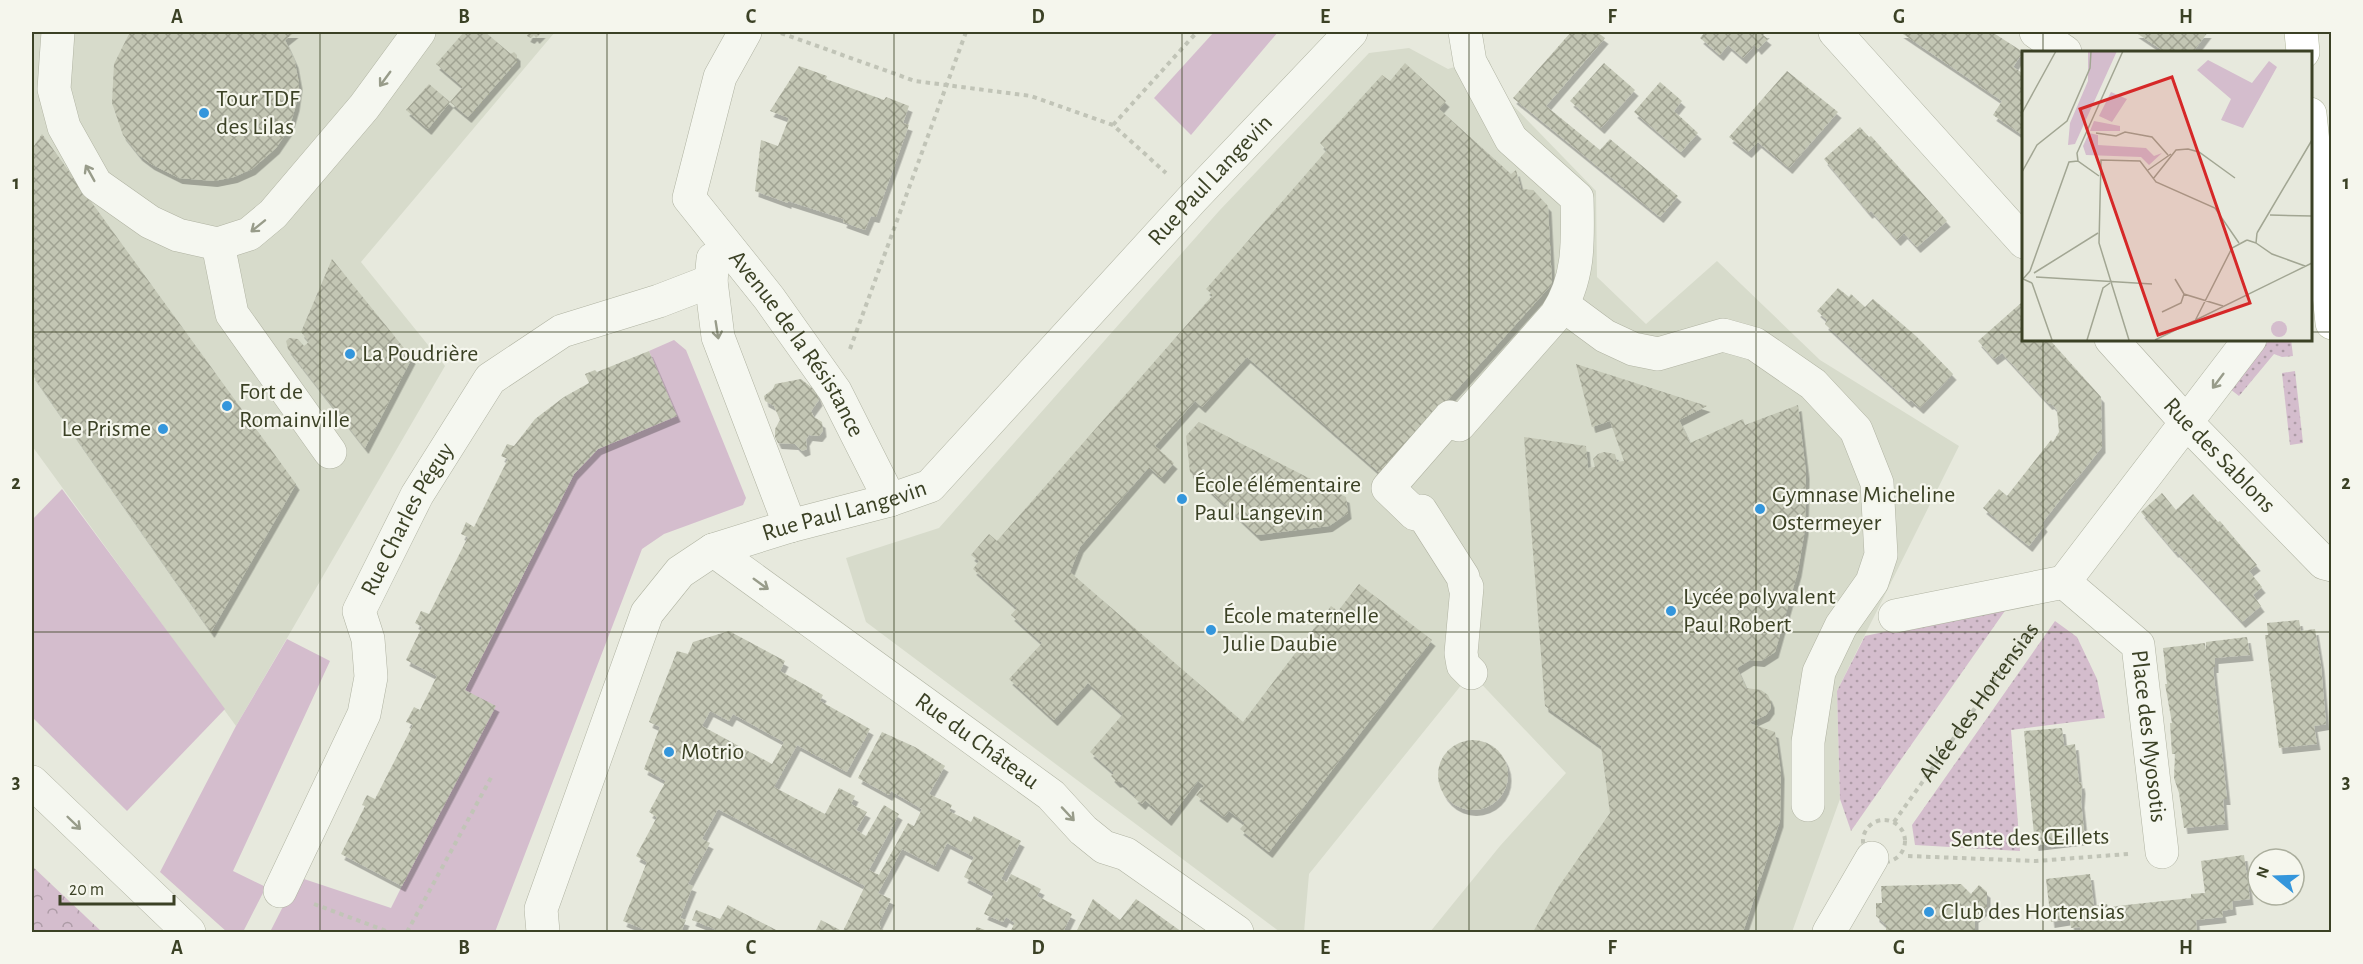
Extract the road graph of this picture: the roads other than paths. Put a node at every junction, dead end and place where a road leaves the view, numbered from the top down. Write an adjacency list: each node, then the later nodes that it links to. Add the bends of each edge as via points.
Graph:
1 (58, 32): 14 (street, one-way to 1, via 178,235 150,222 96,184 64,127 54,89)
2 (419, 32): 14 (street, one-way to 14, via 364,107 273,214 249,234)
3 (745, 32): 12 (street, Avenue de la Résistance, via 720,77 689,198)
4 (1351, 32): 23 (street, Rue Paul Langevin, via 930,486)
5 (1465, 32): 17 (street, via 1470,62 1511,139 1577,198 1579,251)
6 (1835, 32): 13 (street)
7 (2036, 32): 9 (street)
8 (2301, 32): 10 (main road)
9 (2064, 51)
10 (2303, 51)
11 (2312, 152): 15 (main road)
12 (715, 230): 16 (street); 23 (street, Avenue de la Résistance, via 835,391)
13 (2022, 240)
14 (218, 244): 22 (street, via 232,314)
15 (2317, 246): 18 (main road)
16 (711, 281): 24 (street, one-way to 24, via 718,337); 34 (street, Rue Charles Péguy, via 562,330 490,378 417,495 358,610 368,639 371,677 363,714)
17 (1563, 305): 29 (street, via 1460,424 1450,417 1388,488 1415,514 1421,511 1463,578 1467,587 1461,653 1463,665); 31 (street, via 1605,336 1633,349 1658,354 1723,335 1755,344 1813,384 1856,430 1877,483 1881,555 1872,582 1841,626 1820,672 1808,742)
18 (2331, 322)
19 (2112, 340): 21 (street, Rue des Sablons)
20 (2249, 340): 21 (street, one-way to 21)
21 (2187, 423): 26 (street, Rue des Sablons); 27 (street)
22 (330, 452)
23 (890, 500): 24 (street, Rue Paul Langevin)
24 (790, 526): 25 (street, Rue Paul Langevin)
25 (713, 550): 35 (street, Rue Paul Langevin, via 680,572 647,612 541,909); 37 (street, Rue du Château, one-way to 37, via 1051,795 1104,847 1126,854)
26 (2331, 566)
27 (2064, 582): 28 (street, Allée des Hortensias); 32 (street, Place des Myosotis, via 2138,645)
28 (1895, 616)
29 (1471, 673)
30 (32, 782): 36 (street, one-way to 36)
31 (1808, 805)
32 (2162, 852)
33 (1885, 857): 38 (street)
34 (280, 891)
35 (542, 931)
36 (189, 933)
37 (1237, 933)
38 (1829, 933)

